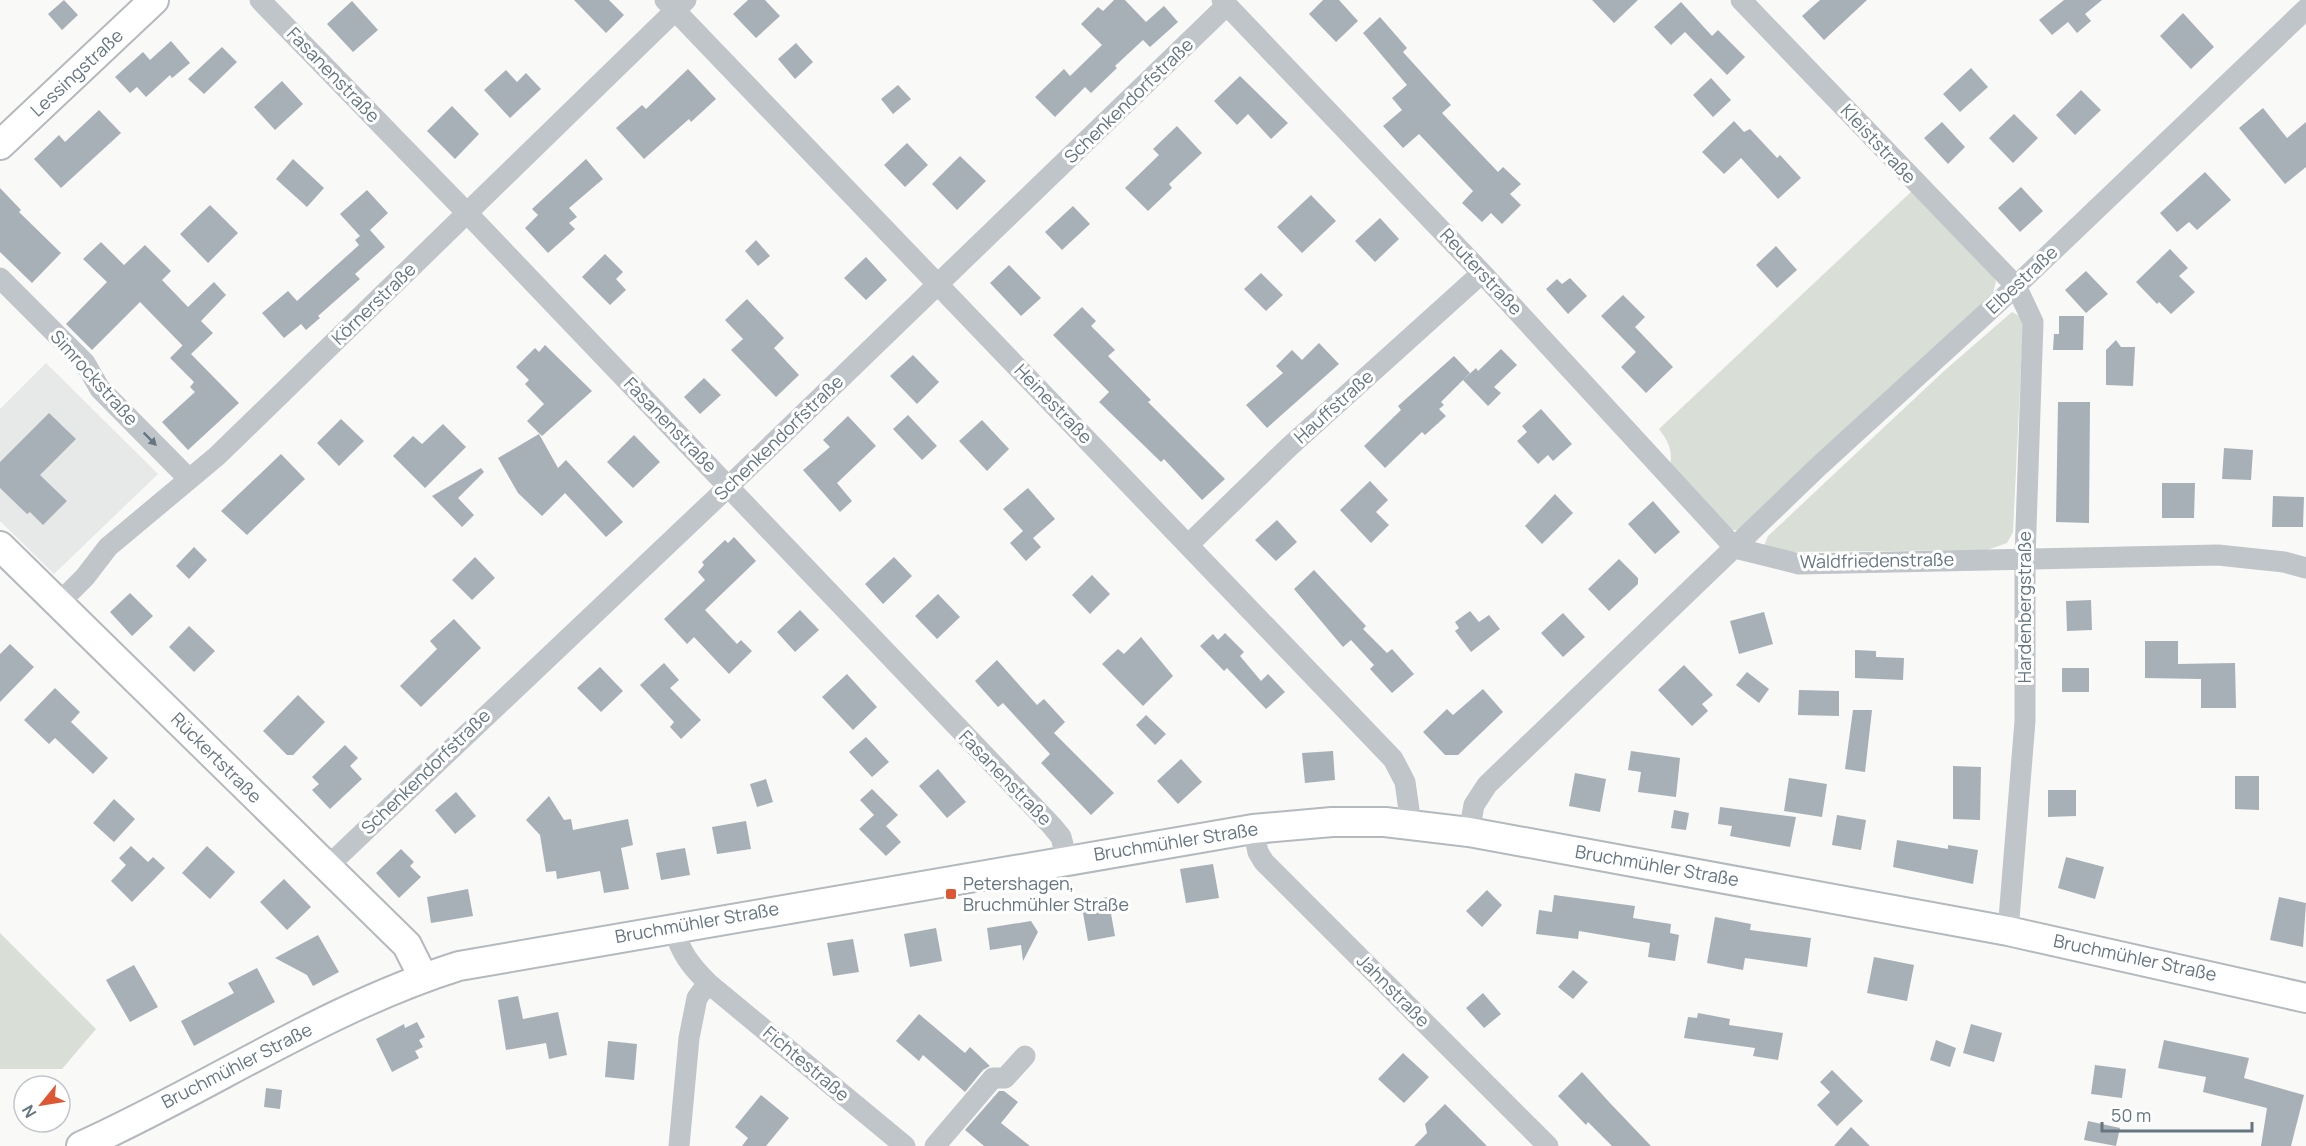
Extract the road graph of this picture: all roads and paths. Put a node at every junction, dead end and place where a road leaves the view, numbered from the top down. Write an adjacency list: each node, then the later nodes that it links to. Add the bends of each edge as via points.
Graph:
1 (154, 0): 7 (street, Lessingstraße)
2 (260, 0): 8 (street, Fasanenstraße)
3 (675, 3): 8 (street, Körnerstraße); 11 (street, Heinestraße)
4 (1225, 3): 9 (street, Reuterstraße); 11 (street, Schenkendorfstraße)
5 (1750, 3): 12 (street, Kleiststraße)
6 (2306, 9): 12 (street, Elbestraße)
7 (0, 145)
8 (468, 214): 13 (street, Körnerstraße, via 217,456); 14 (street, Fasanenstraße)
9 (1482, 273): 15 (street, Hauffstraße, via 1289,447); 17 (street, Reuterstraße)
10 (0, 278): 13 (street, Simrockstraße, one-way to 13, via 85,363 100,389)
11 (939, 284): 14 (street, Schenkendorfstraße); 15 (street, Heinestraße)
12 (2016, 286): 17 (street, Elbestraße); 18 (street, Hardenbergstraße, via 2033,322)
13 (188, 478): 20 (street, Körnerstraße, via 108,548)
14 (728, 487): 24 (street, Fasanenstraße, via 1052,826); 25 (street, Schenkendorfstraße)
15 (1188, 545): 21 (street, Heinestraße, via 1393,759 1405,782)
16 (0, 546): 20 (street, Rückertstraße)
17 (1735, 548): 18 (street, Waldfriedenstraße, via 1799,564); 23 (street, via 1487,785 1474,805)
18 (2025, 558): 19 (street, Waldfriedenstraße, via 2218,555); 27 (street, Hardenbergstraße, via 2025,721)
19 (2306, 568)
20 (59, 603): 25 (street, Rückertstraße)
21 (1411, 824): 22 (street, Bruchmühler Straße, via 1332,822); 23 (street, Bruchmühler Straße)
22 (1253, 829): 24 (street, Bruchmühler Straße); 36 (street, Jahnstraße, via 1264,862)
23 (1469, 832): 27 (street, Bruchmühler Straße)
24 (1067, 860): 26 (street, Bruchmühler Straße)
25 (327, 867): 28 (street, Rückertstraße, via 407,945)
26 (674, 928): 28 (street, Bruchmühler Straße, via 502,957); 29 (street, Fichtestraße, via 687,962)
27 (2008, 931): 30 (street, Bruchmühler Straße)
28 (423, 977): 32 (street, Bruchmühler Straße, via 275,1046)
29 (708, 982): 33 (street, via 697,998 689,1038); 34 (street, Fichtestraße)
30 (2306, 998)
31 (1025, 1056): 35 (street, via 1005,1078 993,1078)
32 (81, 1146)
33 (679, 1146)
34 (905, 1146)
35 (935, 1146)
36 (1548, 1146)

